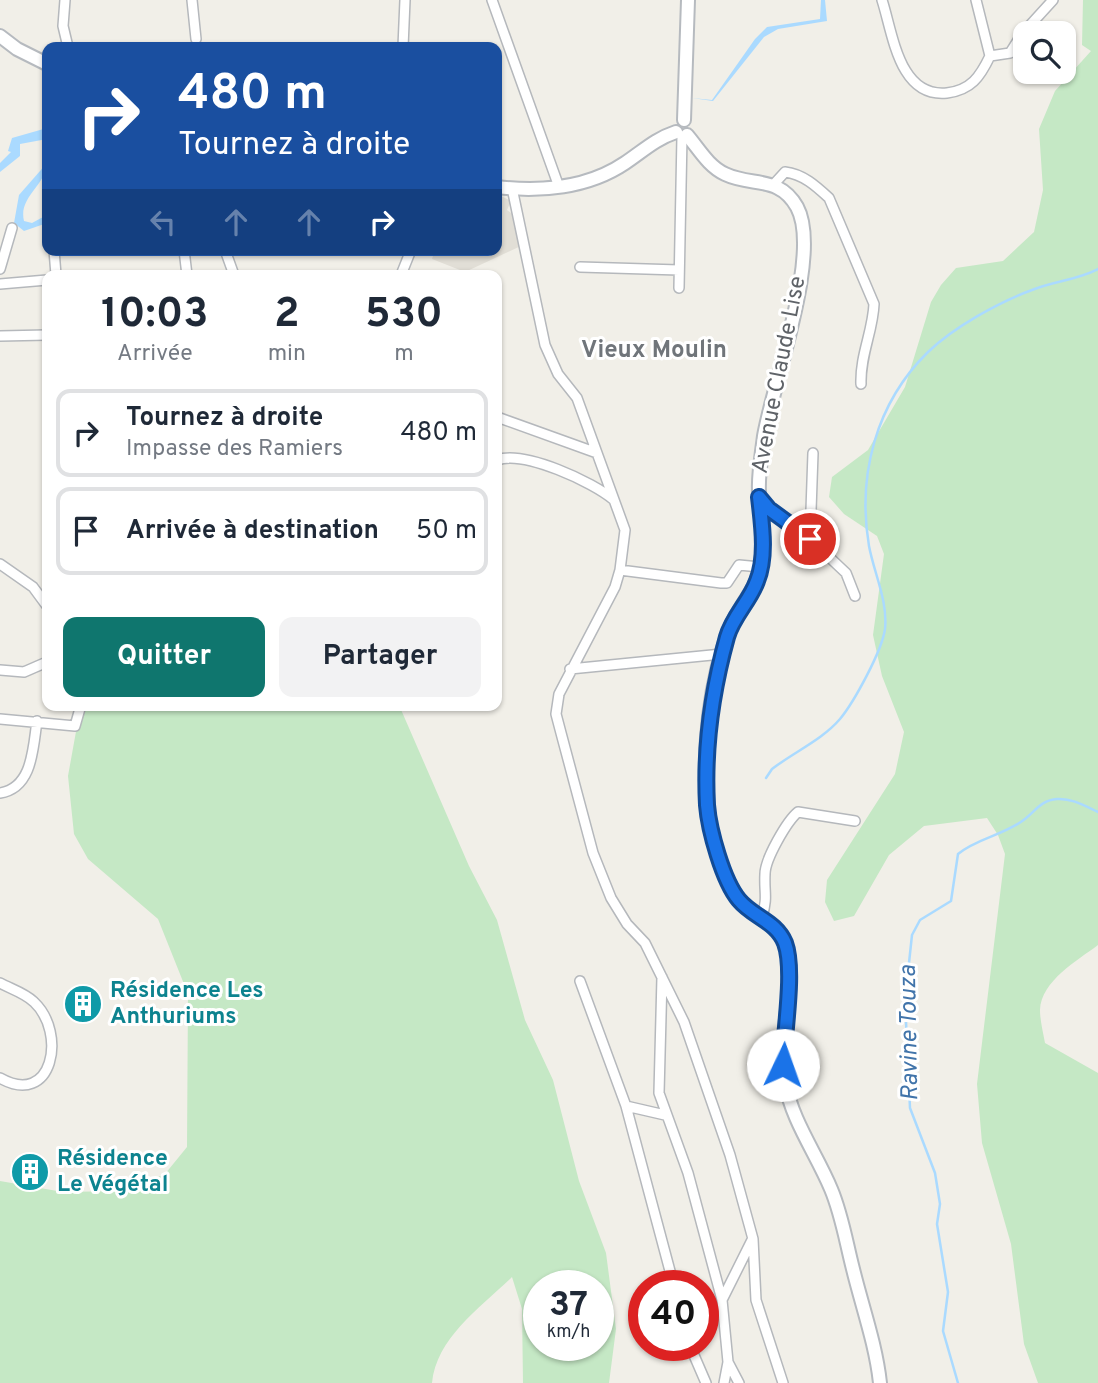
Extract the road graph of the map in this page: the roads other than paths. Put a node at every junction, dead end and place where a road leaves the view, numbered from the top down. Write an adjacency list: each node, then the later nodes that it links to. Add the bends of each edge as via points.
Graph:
1 (65, 0): 11 (street)
2 (192, 0): 10 (street)
3 (405, 0): 12 (street)
4 (492, 0): 18 (street)
5 (688, 0): 15 (street, via 684,120 690,125)
6 (882, 0): 13 (street, via 904,69 921,89 940,93 964,90 982,74)
7 (976, 0): 13 (street)
8 (1053, 0): 13 (street, via 1010,53)
9 (0, 36): 14 (street)
10 (195, 39)
11 (67, 42)
12 (403, 42)
13 (990, 56)
14 (42, 62)
15 (682, 134): 16 (street, via 723,172); 18 (street, via 646,146 616,169); 23 (street)
16 (774, 184): 29 (street, via 785,172 793,173 828,198 874,304 863,348); 34 (street, Avenue Claude Lise, via 795,203 803,230 795,309 764,437)
17 (502, 187): 19 (street)
18 (559, 187): 19 (street)
19 (512, 188): 31 (street, via 545,345 558,374 577,398)
20 (12, 228): 22 (street)
21 (580, 267): 23 (street)
22 (0, 269)
23 (679, 270): 26 (street)
24 (42, 280): 25 (street)
25 (0, 284)
26 (679, 288)
27 (42, 335): 28 (street)
28 (0, 336)
29 (862, 384)
30 (502, 419): 31 (street)
31 (597, 453): 35 (street)
32 (813, 453): 36 (street)
33 (502, 459): 35 (street, via 530,461 594,485)
34 (759, 497): 36 (street); 38 (street, Avenue Claude Lise)
35 (616, 502): 39 (street, via 625,530)
36 (810, 539): 40 (street, via 846,573)
37 (0, 564): 41 (street, via 33,587)
38 (761, 567): 39 (street, via 739,565 727,583); 42 (street, Avenue Claude Lise)
39 (620, 570): 44 (street)
40 (855, 596)
41 (42, 599)
42 (722, 654): 44 (street); 51 (street, Avenue Claude Lise, via 713,688 707,807 732,889 745,906)
43 (42, 664): 45 (street, via 24,672)
44 (570, 668): 52 (street, via 556,714 593,853 626,924 645,943)
45 (0, 670)
46 (79, 711): 48 (street, via 75,726)
47 (0, 719): 48 (street)
48 (37, 722): 49 (street, via 24,778)
49 (0, 793)
50 (855, 821): 51 (street, via 799,813 787,821 764,872 768,897)
51 (762, 917): 67 (street, Avenue Claude Lise, via 775,926 788,956 785,1083 803,1136 837,1203)
52 (662, 975): 57 (street, via 657,1070); 58 (street, via 684,1022)
53 (580, 981): 56 (street)
54 (0, 983): 55 (street, via 35,1002 51,1030 54,1052 46,1073 33,1082 9,1083)
55 (0, 1078)
56 (626, 1106): 57 (street); 59 (street)
57 (666, 1115): 60 (street, via 688,1174)
58 (753, 1238): 60 (street); 66 (street, via 756,1300)
59 (670, 1270)
60 (722, 1300): 62 (street)
61 (696, 1361): 63 (street)
62 (728, 1362): 64 (street); 65 (street)
63 (706, 1383)
64 (724, 1383)
65 (739, 1383)
66 (783, 1383)
67 (880, 1383)

